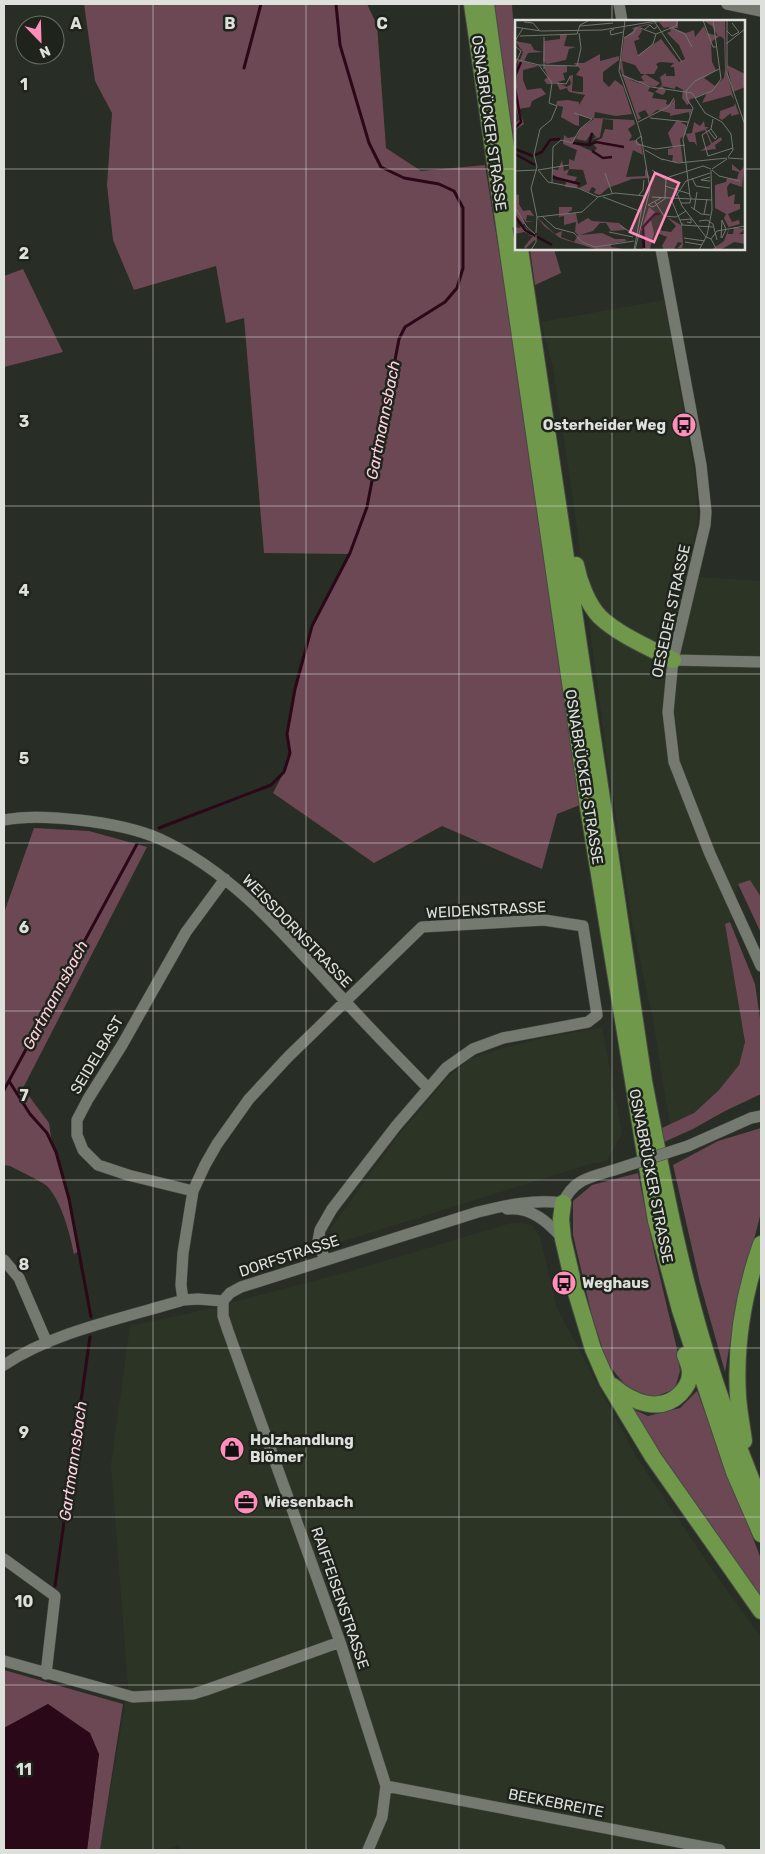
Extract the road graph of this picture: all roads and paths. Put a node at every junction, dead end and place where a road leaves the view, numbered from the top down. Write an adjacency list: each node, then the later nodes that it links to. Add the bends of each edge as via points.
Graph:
1 (472, 4): 28 (highway, OSNABRÜCKER STRASSE, via 588,807 656,1220)
2 (486, 4): 7 (highway, OSNABRÜCKER STRASSE)
3 (619, 4): 6 (street)
4 (727, 4): 5 (street)
5 (761, 11)
6 (622, 20)
7 (515, 213)
8 (520, 250): 10 (highway, OSNABRÜCKER STRASSE)
9 (662, 250): 11 (street, OESEDER STRASSE, via 701,465 706,512)
10 (550, 452): 11 (highway, via 580,585 599,616); 32 (highway, OSNABRÜCKER STRASSE, via 644,1081 662,1176 710,1365)
11 (673, 660): 12 (street); 15 (street, OESEDER STRASSE, via 668,712 674,762 710,854)
12 (761, 662)
13 (4, 820): 14 (street, WEISSDORNSTRASSE, via 17,817 57,818 107,823 159,839)
14 (225, 879): 16 (street, WEISSDORNSTRASSE, via 258,908); 19 (street, SEIDELBAST, via 186,932 77,1120 77,1135 83,1150 98,1165)
15 (761, 966)
16 (346, 1002): 17 (street, WEISSDORNSTRASSE); 17 (street, WEIDENSTRASSE, via 422,927 544,920 583,926 597,1015 588,1022 503,1038 473,1049 446,1068); 19 (street, WEIDENSTRASSE, via 249,1099 217,1144)
17 (428, 1088): 25 (street, WEIDENSTRASSE, via 332,1209 320,1230 318,1241)
18 (761, 1116): 20 (street, bridge, via 688,1146 588,1178 567,1192)
19 (194, 1191): 26 (street, WEIDENSTRASSE, via 183,1253)
20 (563, 1203): 21 (street, DORFSTRASSE, via 531,1201); 22 (highway)
21 (478, 1212): 22 (street, via 511,1208 534,1214); 25 (street, DORFSTRASSE)
22 (563, 1239): 31 (highway, via 593,1349)
23 (761, 1244): 32 (highway, via 745,1303 738,1347 738,1396)
24 (4, 1260): 29 (street, via 19,1278)
25 (325, 1260): 27 (street, DORFSTRASSE, via 241,1287)
26 (183, 1300): 27 (street); 29 (street, via 80,1330)
27 (224, 1301): 37 (street, RAIFFEISENSTRASSE, via 228,1331)
28 (680, 1310): 31 (highway, via 680,1331 690,1372 689,1383 681,1393 672,1401 646,1404 632,1400); 34 (highway, OSNABRÜCKER STRASSE, via 734,1472)
29 (48, 1343): 30 (street)
30 (4, 1366)
31 (607, 1381): 36 (highway, via 653,1457)
32 (747, 1468): 33 (highway, OSNABRÜCKER STRASSE)
33 (761, 1504)
34 (761, 1534)
35 (4, 1559): 39 (street, via 55,1596)
36 (761, 1611)
37 (340, 1642): 39 (street, via 193,1694 133,1697); 40 (street, RAIFFEISENSTRASSE)
38 (4, 1661): 39 (street)
39 (46, 1674)
40 (386, 1786): 41 (street, RAIFFEISENSTRASSE, via 382,1817); 42 (street, BEEKEBREITE)
41 (368, 1850)
42 (720, 1850)

